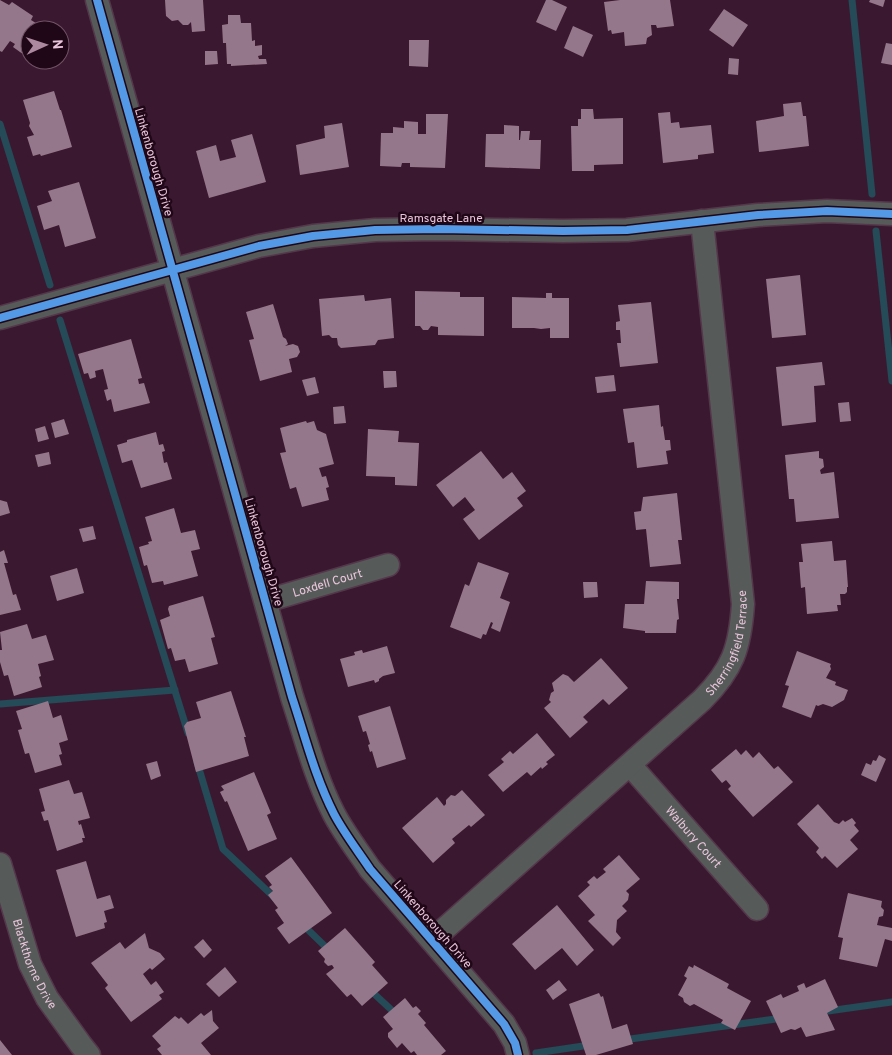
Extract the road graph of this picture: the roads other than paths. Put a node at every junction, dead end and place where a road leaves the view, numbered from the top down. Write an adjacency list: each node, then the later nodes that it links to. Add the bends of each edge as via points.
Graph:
1 (97, 0): 4 (street, Linkenborough Drive)
2 (892, 214): 3 (street, Ramsgate Lane, via 827,211)
3 (702, 221): 4 (street, Ramsgate Lane, via 627,230 375,230 313,236 259,246); 8 (street, Sherringfield Terrace, via 743,604 742,628 719,683)
4 (172, 270): 5 (street, Ramsgate Lane); 7 (street, Linkenborough Drive)
5 (0, 318)
6 (388, 565): 7 (street, Loxdell Court)
7 (266, 601): 11 (street, Linkenborough Drive, via 314,766 334,814 370,869)
8 (630, 765): 10 (street, Walbury Court); 11 (street, Sherringfield Terrace)
9 (2, 875): 12 (street, Blackthorne Drive, via 30,964 47,998)
10 (757, 909)
11 (432, 940): 13 (street, Linkenborough Drive, via 504,1024)
12 (90, 1055)
13 (518, 1055)

